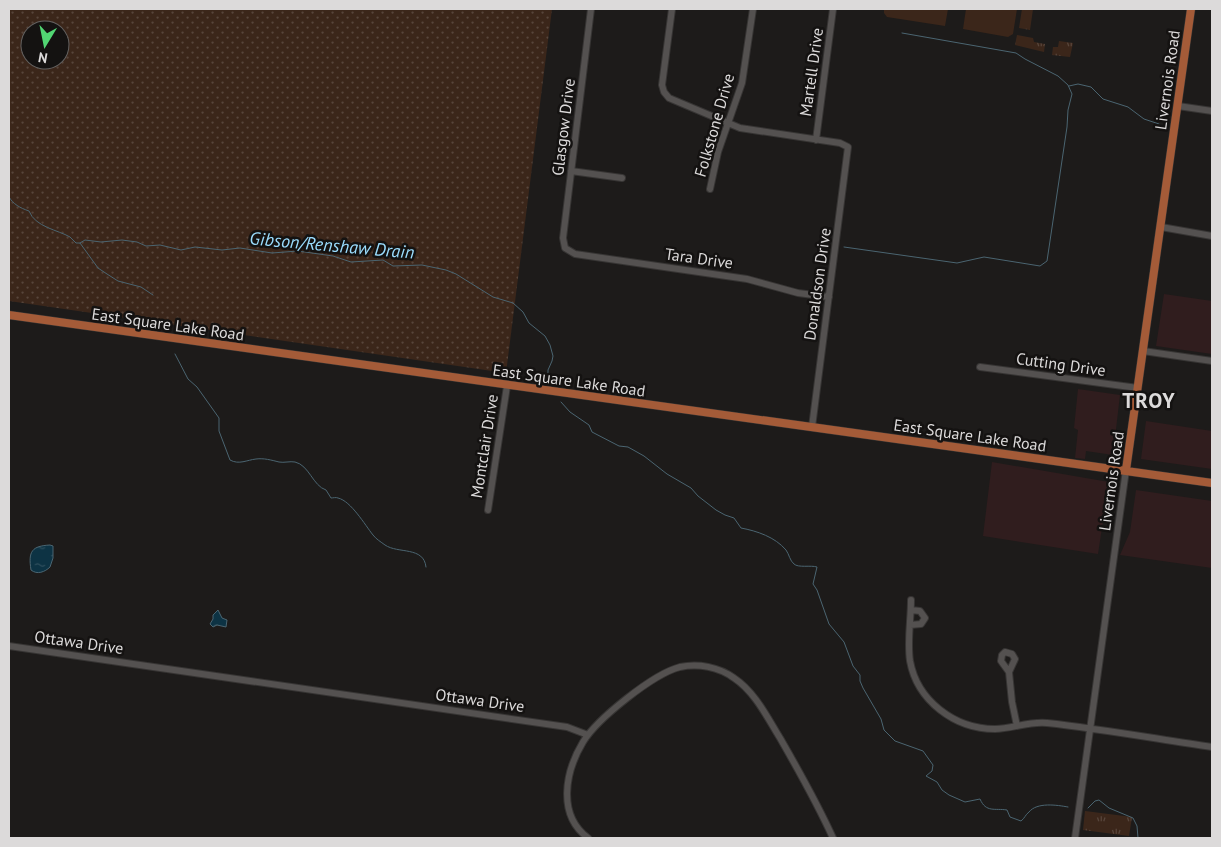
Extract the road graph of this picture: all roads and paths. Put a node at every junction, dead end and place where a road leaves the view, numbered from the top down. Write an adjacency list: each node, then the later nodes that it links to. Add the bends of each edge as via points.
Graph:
1 (591, 9): 10 (street, Glasgow Drive)
2 (672, 9): 8 (street, via 662,89 666,95)
3 (753, 9): 8 (street, Folkstone Drive, via 744,76)
4 (833, 9): 9 (street, Martell Drive)
5 (1191, 9): 6 (main road, Livernois Road)
6 (1178, 106): 7 (street); 13 (main road, Livernois Road)
7 (1212, 111)
8 (728, 123): 9 (street, via 748,130); 12 (street, Folkstone Drive, via 716,158)
9 (816, 140): 16 (street, Donaldson Drive, via 847,145 848,152)
10 (571, 171): 11 (street); 15 (street, Glasgow Drive, via 563,238)
11 (622, 178)
12 (710, 190)
13 (1161, 227): 14 (street); 18 (main road, Livernois Road)
14 (1212, 236)
15 (565, 248): 16 (street, Tara Drive, via 575,254 747,278)
16 (829, 298): 23 (street, Donaldson Drive)
17 (9, 315): 21 (main road, East Square Lake Road)
18 (1143, 351): 19 (street); 22 (main road, Livernois Road)
19 (1212, 361)
20 (980, 366): 22 (street, Cutting Drive)
21 (507, 386): 23 (main road, East Square Lake Road); 26 (street, Montclair Drive)
22 (1138, 388): 24 (main road, Livernois Road)
23 (812, 427): 24 (main road, East Square Lake Road)
24 (1126, 470): 25 (main road, East Square Lake Road); 33 (street, Livernois Road)
25 (1212, 483)
26 (488, 510)
27 (911, 600): 28 (street)
28 (911, 610): 29 (street); 29 (street, via 920,611 925,618 921,624)
29 (910, 625): 32 (street, via 910,656 914,674 933,705 954,719 982,728)
30 (9, 646): 34 (street, Ottawa Drive, via 567,726)
31 (1009, 672): 32 (street)
32 (1017, 726): 33 (street, via 1040,722)
33 (1090, 730): 35 (street); 38 (street, Livernois Road)
34 (588, 735): 36 (street, via 571,769 567,800 570,817); 37 (street, via 624,701 666,672 696,666 724,672 741,683 761,707 807,784)
35 (1212, 746)
36 (588, 838)
37 (833, 838)
38 (1075, 838)

